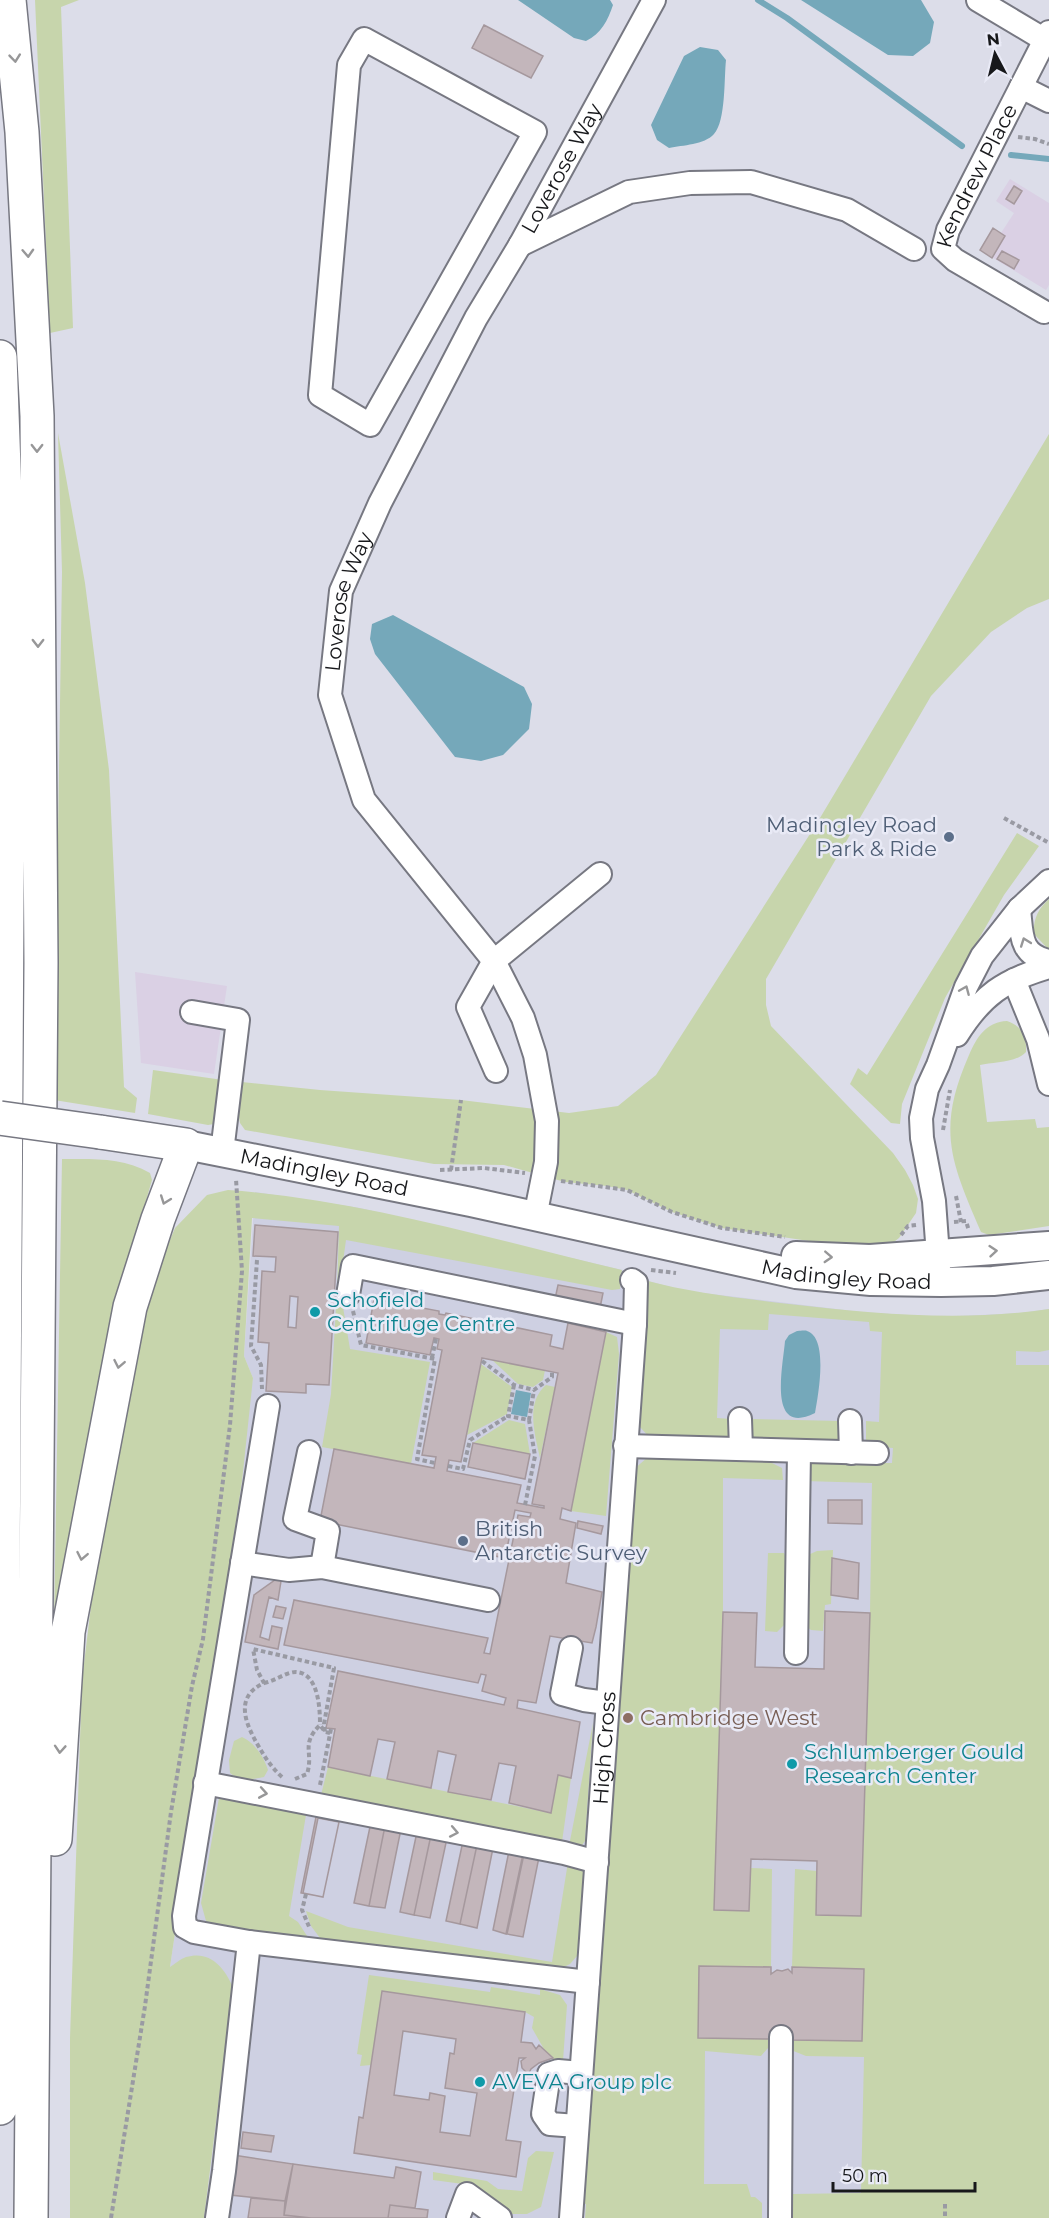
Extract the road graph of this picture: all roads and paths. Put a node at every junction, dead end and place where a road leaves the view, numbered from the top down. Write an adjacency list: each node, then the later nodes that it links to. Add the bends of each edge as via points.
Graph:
1 (9, 0): 86 (highway, one-way to 86, via 22,132 37,416 41,975)
2 (654, 0): 9 (street, Loverose Way)
3 (978, 0): 4 (street)
4 (1047, 36): 5 (street, Kendrew Place)
5 (1021, 87): 6 (street); 7 (street, Kendrew Place)
6 (1049, 101)
7 (995, 137): 8 (path, via 1035,139); 12 (street, Kendrew Place, via 948,230 943,249)
8 (1049, 144)
9 (520, 244): 10 (street, via 629,192 690,183 751,182 846,210); 13 (street, Loverose Way)
10 (914, 249)
11 (444, 296): 11 (street, via 370,425 320,395 349,65 364,39 535,132); 13 (street)
12 (1044, 312)
13 (476, 318): 20 (street, Loverose Way, via 380,503 341,591 330,695 364,800)
14 (0, 357): 83 (highway, via 8,742)
15 (1004, 818): 16 (path)
16 (1049, 843)
17 (600, 874): 20 (street)
18 (1049, 881): 19 (street)
19 (1019, 909): 21 (street, one-way to 19, via 1031,954 1024,945); 25 (street, one-way to 19, via 966,987 982,956)
20 (494, 961): 26 (street, via 468,1007); 36 (street, Loverose Way, via 523,1018 544,1099 546,1162)
21 (1049, 961)
22 (1049, 967): 23 (street)
23 (1014, 980): 25 (street, via 993,991 970,1014); 27 (street, via 1038,1039)
24 (192, 1012): 33 (street, via 238,1020)
25 (938, 1065): 40 (street, via 927,1089 921,1118 934,1201)
26 (496, 1071)
27 (1049, 1084)
28 (951, 1085): 31 (path)
29 (461, 1100): 35 (path)
30 (0, 1118): 32 (highway, Madingley Road, bridge)
31 (944, 1139)
32 (186, 1145): 33 (main road, Madingley Road); 86 (highway, one-way to 86, via 130,1307 68,1632)
33 (228, 1153): 35 (main road, Madingley Road); 87 (path, via 242,1271 230,1425 203,1639 171,1812 146,2006)
34 (955, 1194): 37 (path)
35 (446, 1197): 36 (main road, Madingley Road)
36 (535, 1217): 40 (main road, Madingley Road, via 796,1274 871,1281)
37 (961, 1222)
38 (1049, 1246): 40 (main road, Madingley Road, one-way to 38)
39 (257, 1260): 51 (path, via 251,1347 261,1365 262,1390)
40 (939, 1269): 41 (main road, Madingley Road, via 993,1281)
41 (1049, 1275)
42 (632, 1280): 44 (street, High Cross, via 636,1283)
43 (348, 1295): 44 (street, via 353,1266); 46 (path, via 361,1345)
44 (635, 1324): 56 (street, High Cross)
45 (436, 1339): 46 (path)
46 (432, 1358): 62 (path, via 435,1359 417,1460)
47 (482, 1360): 49 (path)
48 (552, 1372): 50 (path, via 552,1377)
49 (514, 1386): 50 (path); 52 (path)
50 (534, 1390): 54 (path)
51 (268, 1406): 65 (street)
52 (508, 1416): 54 (path); 63 (path, via 470,1440 463,1469)
53 (740, 1419): 57 (street)
54 (529, 1420): 64 (path, via 535,1456)
55 (850, 1422): 60 (street)
56 (625, 1446): 57 (street); 71 (street, High Cross)
57 (741, 1449): 59 (street)
58 (309, 1452): 66 (street, via 295,1519 328,1532)
59 (798, 1452): 60 (street); 69 (street)
60 (851, 1453): 61 (street)
61 (877, 1453)
62 (435, 1463)
63 (448, 1466)
64 (525, 1505)
65 (242, 1563): 66 (street, via 289,1570); 74 (street)
66 (322, 1567): 67 (street)
67 (488, 1600)
68 (571, 1648): 71 (street, via 562,1694)
69 (796, 1653)
70 (264, 1683): 72 (path, via 295,1672 304,1675 315,1690); 72 (path, via 248,1699 246,1725 273,1769 285,1778 307,1774 307,1745); 73 (path, via 253,1649 334,1668)
71 (608, 1703): 76 (street, High Cross)
72 (320, 1725): 73 (path)
73 (325, 1732): 75 (path, via 331,1731)
74 (205, 1783): 75 (street, one-way to 75); 78 (street, via 185,1927)
75 (316, 1803): 76 (street, one-way to 76)
76 (597, 1862): 80 (street, High Cross)
77 (306, 1894): 79 (path, via 304,1918)
78 (249, 1941): 79 (street); 88 (street)
79 (320, 1949): 80 (street)
80 (588, 1982): 82 (street, High Cross)
81 (781, 2037): 92 (street)
82 (581, 2073): 84 (street, High Cross); 84 (street, via 549,2074 543,2114 550,2124)
83 (0, 2108)
84 (577, 2126): 91 (street, High Cross)
85 (945, 2204): 93 (path)
86 (31, 2218)
87 (111, 2218)
88 (217, 2218)
89 (458, 2218): 90 (street, via 467,2194)
90 (500, 2218)
91 (571, 2218)
92 (780, 2218)
93 (945, 2218)

